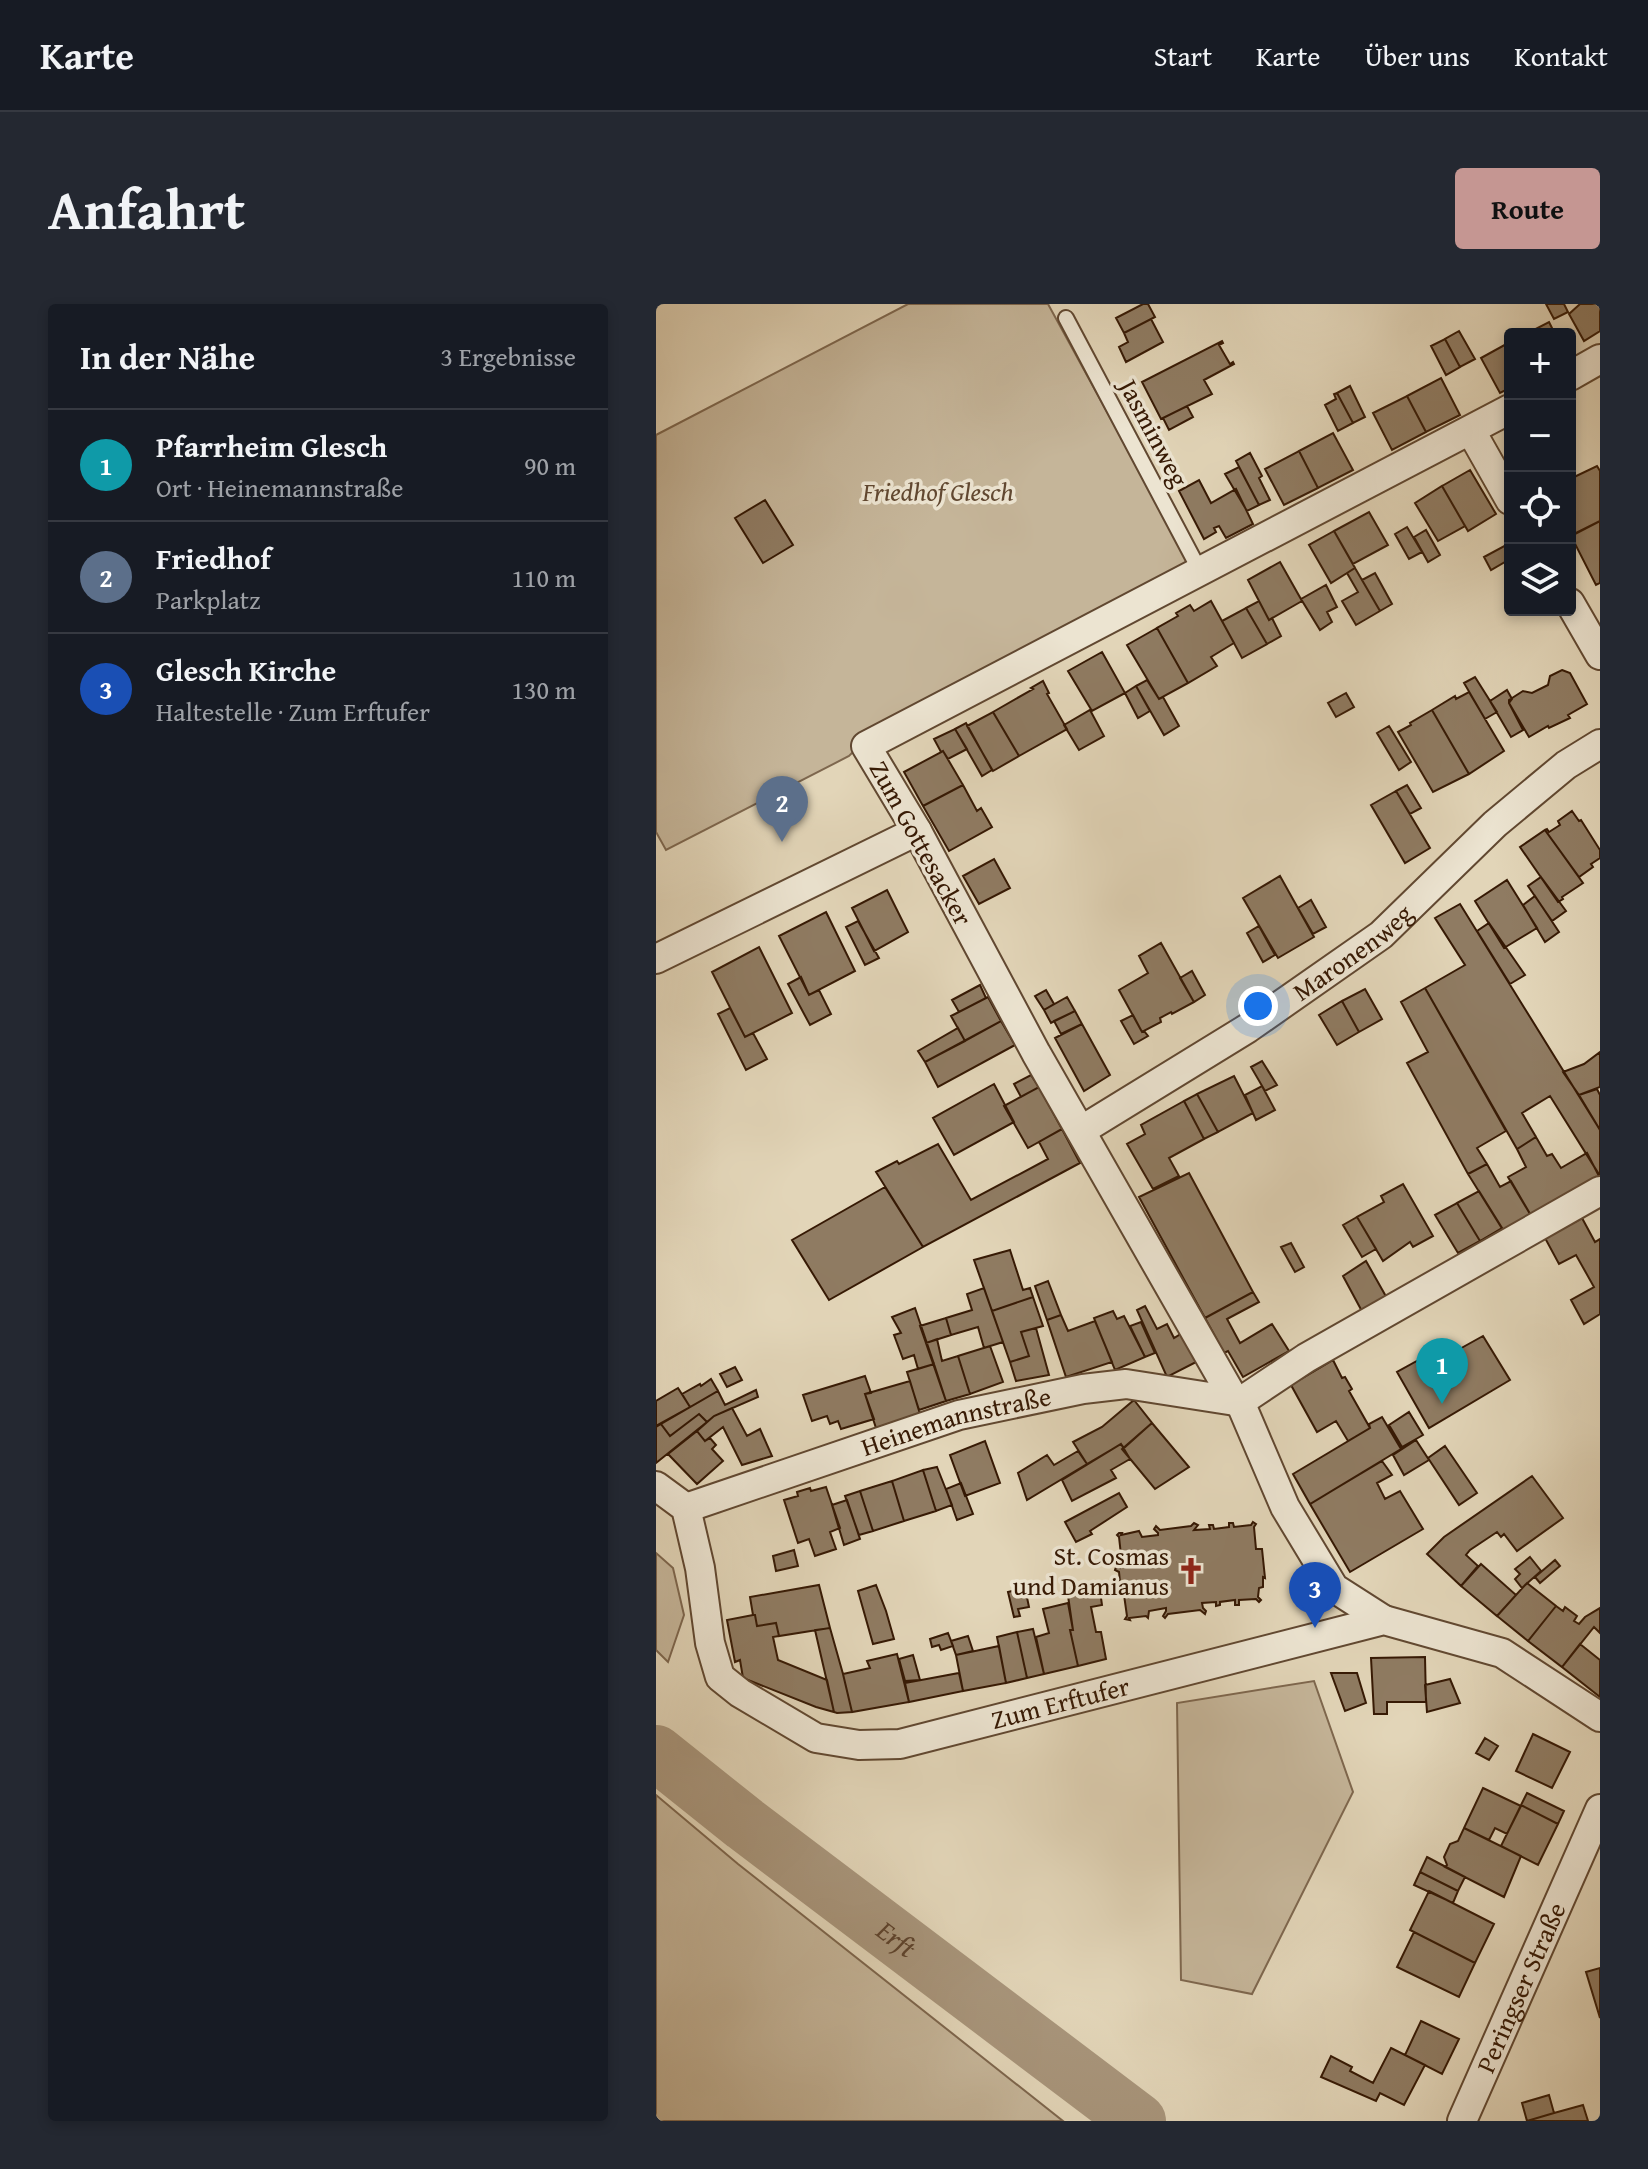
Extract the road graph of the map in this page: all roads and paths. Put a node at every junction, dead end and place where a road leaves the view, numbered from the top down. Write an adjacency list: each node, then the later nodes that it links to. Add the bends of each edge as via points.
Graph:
1 (1066, 318): 7 (lane, Jasminweg)
2 (1600, 359): 3 (street)
3 (1576, 373)
4 (1504, 412): 5 (street, Zum Gottesacker)
5 (1471, 431): 6 (street); 7 (street, Zum Gottesacker)
6 (1504, 489)
7 (1200, 571): 11 (street, Zum Gottesacker, via 866,746)
8 (1576, 613): 9 (street)
9 (1600, 655)
10 (1600, 744): 13 (street, Maronenweg, via 1495,824 1381,935 1248,1028)
11 (917, 831): 12 (street); 13 (street, Zum Gottesacker)
12 (656, 959)
13 (1082, 1130): 15 (street, Zum Gottesacker)
14 (1600, 1191): 15 (street)
15 (1238, 1402): 17 (street, Heinemannstraße, via 1126,1384 1083,1389 959,1415); 18 (street, Zum Gottesacker, via 1285,1507 1334,1588)
16 (656, 1486): 17 (street)
17 (686, 1508): 18 (street, Zum Erftufer, via 720,1677 816,1738 859,1745 900,1744)
18 (1384, 1620): 19 (street, Zum Erftufer, via 1502,1653)
19 (1600, 1717)
20 (1600, 1809): 21 (street, Peringser Straße)
21 (1462, 2121)

